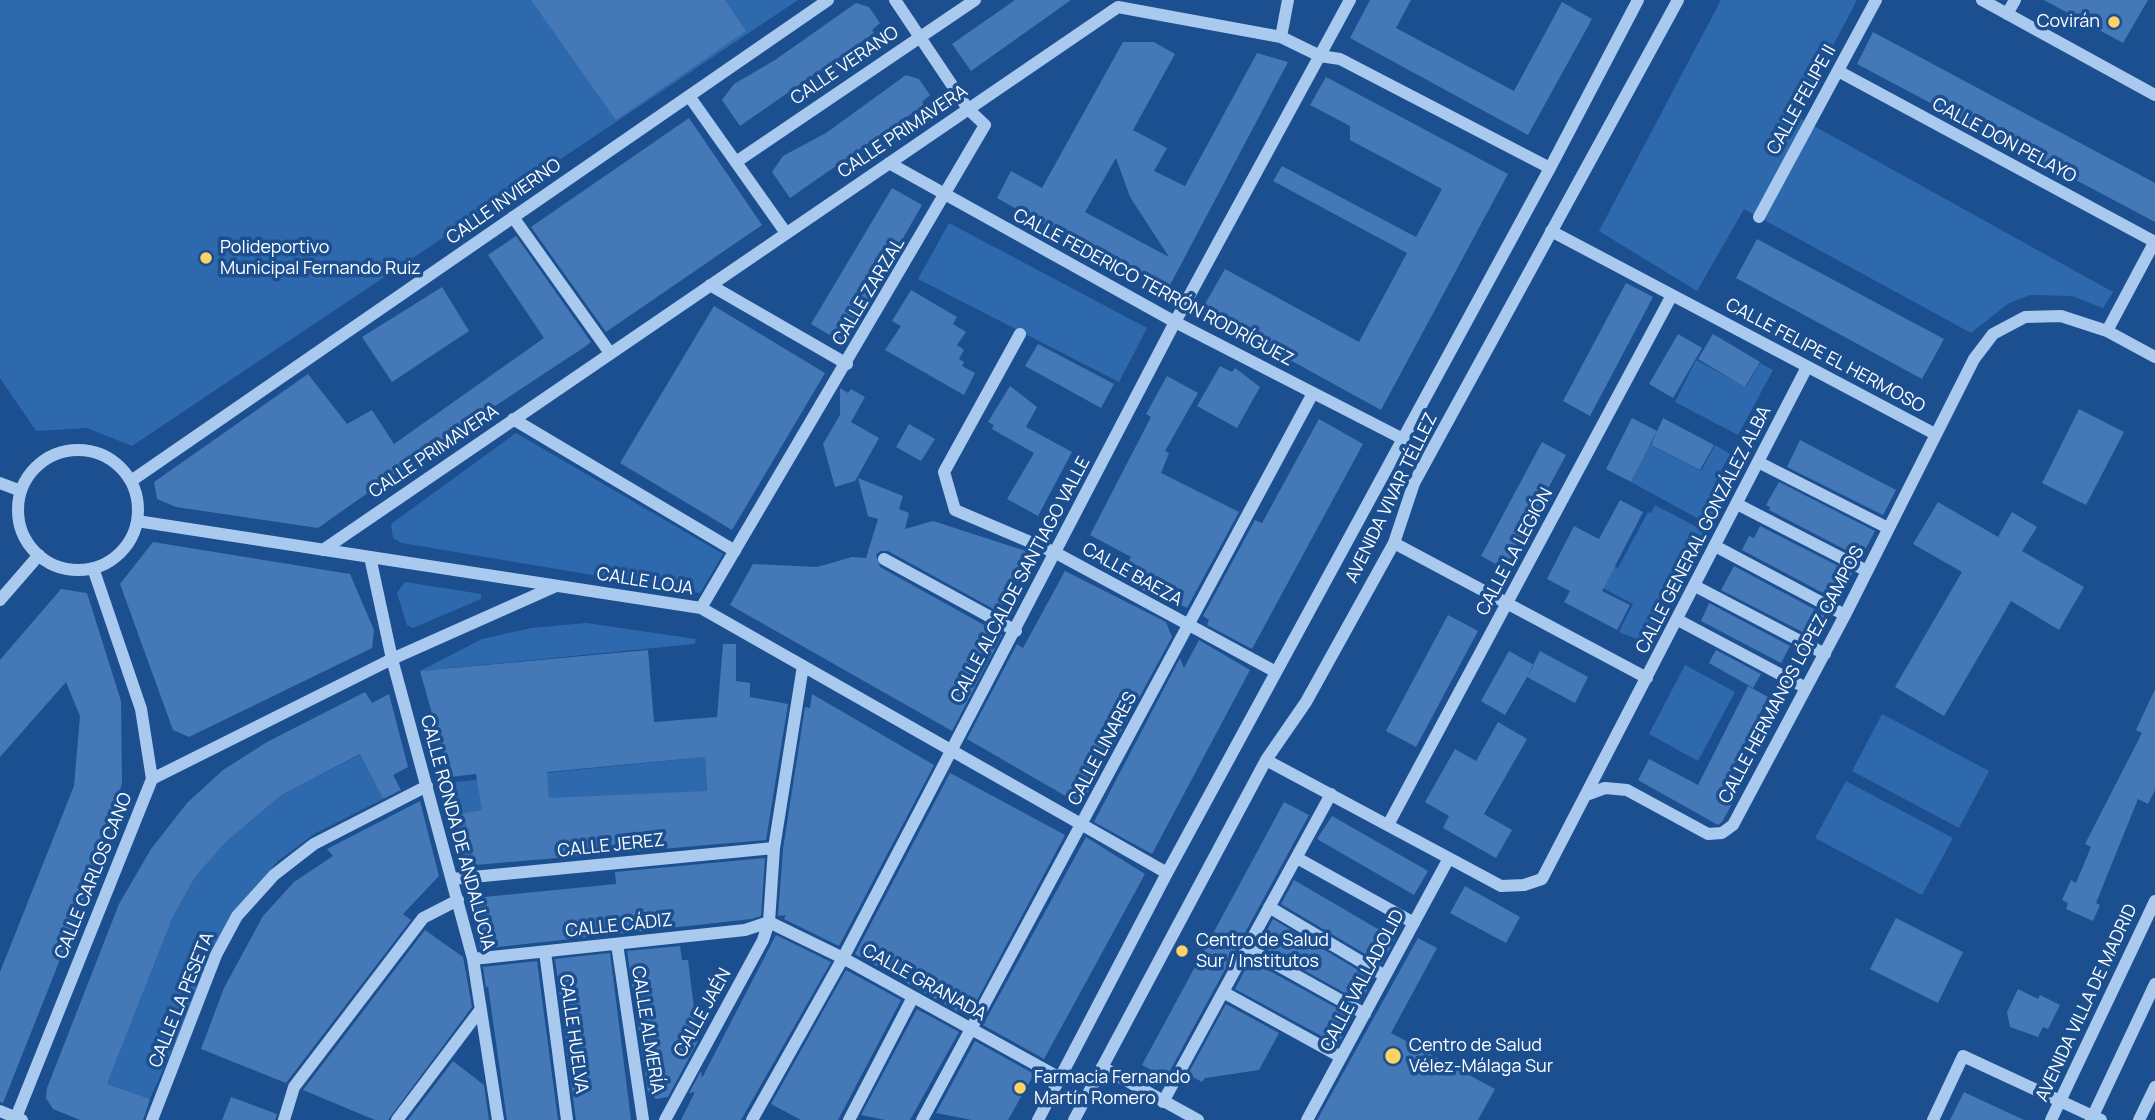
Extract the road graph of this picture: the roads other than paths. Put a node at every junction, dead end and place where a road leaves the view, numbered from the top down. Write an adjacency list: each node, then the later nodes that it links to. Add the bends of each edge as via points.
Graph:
1 (828, 0): 17 (street, CALLE INVIERNO)
2 (894, 0): 12 (street, CALLE ZARZAL)
3 (975, 0): 12 (street, CALLE VERANO)
4 (1288, 0): 13 (street)
5 (1350, 0): 14 (street, CALLE ALCALDE SANTIAGO VALLE)
6 (1637, 0): 21 (street, AVENIDA VIVAR TÉLLEZ)
7 (1678, 0): 25 (street, AVENIDA VIVAR TÉLLEZ)
8 (1876, 0): 15 (street, CALLE FELIPE II)
9 (1983, 0): 11 (street)
10 (2015, 0): 11 (street)
11 (2007, 14): 16 (street)
12 (919, 36): 18 (street, CALLE ZARZAL); 19 (street, CALLE VERANO)
13 (1281, 37): 14 (street, CALLE PRIMAVERA); 18 (street, CALLE PRIMAVERA, via 1118,7)
14 (1320, 55): 21 (street, CALLE PRIMAVERA, via 1340,59); 30 (street, CALLE ALCALDE SANTIAGO VALLE)
15 (1838, 71): 24 (street, CALLE FELIPE II); 27 (street, CALLE DON PELAYO)
16 (2155, 95)
17 (689, 96): 19 (street); 23 (street, CALLE INVIERNO)
18 (968, 109): 20 (street, CALLE PRIMAVERA); 22 (street, CALLE ZARZAL, via 985,125)
19 (736, 162): 26 (street)
20 (889, 163): 22 (street, CALLE FEDERICO TERRÓN RODRÍGUEZ); 26 (street, CALLE PRIMAVERA)
21 (1550, 169): 40 (street, AVENIDA VIVAR TÉLLEZ)
22 (946, 197): 30 (street, CALLE FEDERICO TERRÓN RODRÍGUEZ); 35 (street, CALLE ZARZAL)
23 (513, 217): 33 (street); 42 (street, CALLE INVIERNO)
24 (1759, 217)
25 (1551, 231): 29 (street, CALLE FELIPE EL HERMOSO); 48 (street, AVENIDA VIVAR TÉLLEZ, via 1415,483)
26 (786, 233): 28 (street, CALLE PRIMAVERA)
27 (2155, 242): 31 (street)
28 (710, 285): 33 (street, CALLE PRIMAVERA); 35 (street)
29 (1672, 295): 36 (street, CALLE FELIPE EL HERMOSO); 61 (street, CALLE LA LEGIÓN)
30 (1175, 322): 37 (street, CALLE FEDERICO TERRÓN RODRÍGUEZ); 52 (street, CALLE ALCALDE SANTIAGO VALLE)
31 (2107, 331): 34 (street, CALLE FELIPE EL HERMOSO); 39 (street, CALLE FELIPE EL HERMOSO, via 2061,316 2025,317 1993,334 1974,359)
32 (1020, 334): 52 (street, CALLE BAEZA, via 944,472 955,510)
33 (610, 353): 38 (street, CALLE PRIMAVERA)
34 (2155, 357)
35 (847, 364): 51 (street, CALLE ZARZAL)
36 (1807, 367): 39 (street, CALLE FELIPE EL HERMOSO); 41 (street, CALLE GENERAL GONZÁLEZ ALBA)
37 (1313, 393): 40 (street, CALLE FEDERICO TERRÓN RODRÍGUEZ); 65 (street, CALLE LINARES)
38 (513, 419): 50 (street, CALLE PRIMAVERA); 51 (street)
39 (1936, 434): 47 (street, CALLE HERMANOS LÓPEZ CAMPOS)
40 (1403, 439): 70 (street, AVENIDA VIVAR TÉLLEZ)
41 (1758, 462): 45 (street, CALLE GENERAL GONZÁLEZ ALBA); 47 (street)
42 (131, 481): 44 (street, via 116,463 96,452 73,450 50,456 32,471); 46 (street)
43 (0, 483): 44 (street)
44 (21, 491): 53 (street, via 18,514 24,537)
45 (1737, 504): 49 (street, CALLE GENERAL GONZÁLEZ ALBA); 57 (street)
46 (138, 521): 50 (street, CALLE LOJA); 56 (street, via 122,550)
47 (1888, 528): 57 (street, CALLE HERMANOS LÓPEZ CAMPOS)
48 (1394, 544): 61 (street, CALLE GENERAL GONZÁLEZ ALBA); 74 (street, AVENIDA VIVAR TÉLLEZ, via 1306,702)
49 (1715, 546): 59 (street, CALLE GENERAL GONZÁLEZ ALBA); 63 (street)
50 (323, 550): 54 (street, CALLE LOJA)
51 (735, 551): 62 (street, CALLE ZARZAL)
52 (1056, 553): 65 (street, CALLE BAEZA); 66 (street, CALLE ALCALDE SANTIAGO VALLE)
53 (38, 555): 56 (street, via 74,570); 60 (street)
54 (370, 557): 58 (street, CALLE LOJA); 68 (street, CALLE RONDA DE ANDALUCIA)
55 (884, 559): 66 (street)
56 (93, 568): 75 (street, via 141,709)
57 (1867, 571): 63 (street, CALLE HERMANOS LÓPEZ CAMPOS)
58 (557, 586): 62 (street, CALLE LOJA); 68 (street, CALLE CARLOS CANO)
59 (1695, 586): 64 (street, CALLE GENERAL GONZÁLEZ ALBA); 67 (street)
60 (0, 600)
61 (1507, 604): 71 (street, CALLE GENERAL GONZÁLEZ ALBA); 80 (street, CALLE LA LEGIÓN)
62 (701, 608): 69 (street, CALLE LOJA)
63 (1845, 615): 67 (street, CALLE HERMANOS LÓPEZ CAMPOS)
64 (1678, 620): 71 (street, CALLE GENERAL GONZÁLEZ ALBA); 72 (street)
65 (1189, 626): 70 (street, CALLE BAEZA); 79 (street, CALLE LINARES)
66 (1016, 631): 73 (street, CALLE ALCALDE SANTIAGO VALLE)
67 (1825, 654): 72 (street, CALLE HERMANOS LÓPEZ CAMPOS)
68 (393, 659): 75 (street, CALLE CARLOS CANO); 76 (street, CALLE RONDA DE ANDALUCIA)
69 (803, 666): 73 (street, CALLE LOJA); 81 (street, CALLE JAÉN)
70 (1276, 672): 84 (street, AVENIDA VIVAR TÉLLEZ)
71 (1647, 678): 78 (street)
72 (1806, 688): 78 (street, CALLE HERMANOS LÓPEZ CAMPOS, via 1733,825 1722,833 1708,834 1627,790 1605,788)
73 (951, 750): 79 (street, CALLE LOJA); 94 (street, CALLE ALCALDE SANTIAGO VALLE)
74 (1266, 760): 77 (street); 104 (street, AVENIDA VIVAR TÉLLEZ)
75 (152, 779): 111 (street, CALLE CARLOS CANO)
76 (427, 786): 85 (street, CALLE RONDA DE ANDALUCIA); 113 (street, CALLE LA PESETA, via 314,844 274,875 237,915 216,955)
77 (1331, 794): 80 (street); 82 (street)
78 (1586, 794): 83 (street, via 1542,879 1524,886 1501,886)
79 (1083, 825): 84 (street, CALLE LOJA); 102 (street, CALLE LINARES)
80 (1388, 825): 83 (street)
81 (774, 848): 85 (street, CALLE JEREZ); 89 (street, CALLE JAÉN)
82 (1297, 858): 88 (street); 90 (street)
83 (1449, 858): 90 (street, CALLE VALLADOLID)
84 (1167, 873): 105 (street, AVENIDA VIVAR TÉLLEZ)
85 (452, 879): 86 (street, CALLE RONDA DE ANDALUCIA)
86 (458, 900): 95 (street, CALLE RONDA DE ANDALUCIA); 114 (street, via 423,918 294,1087)
87 (2155, 901): 107 (street, AVENIDA VILLA DE MADRID)
88 (1269, 907): 92 (street); 96 (street)
89 (769, 922): 91 (street, CALLE CÁDIZ, via 745,930); 94 (street, CALLE GRANADA); 119 (street, CALLE JAÉN)
90 (1414, 923): 96 (street, CALLE VALLADOLID)
91 (617, 944): 93 (street, CALLE CÁDIZ); 118 (street, CALLE ALMERÍA)
92 (1247, 948): 98 (street); 101 (street)
93 (545, 952): 95 (street, CALLE CÁDIZ); 117 (street, CALLE HUELVA)
94 (843, 958): 99 (street, CALLE GRANADA); 109 (street, CALLE ALCALDE SANTIAGO VALLE)
95 (473, 959): 100 (street, CALLE RONDA DE ANDALUCIA)
96 (1385, 976): 101 (street, CALLE VALLADOLID)
97 (2155, 984): 112 (street)
98 (1223, 992): 103 (street); 108 (street)
99 (913, 997): 102 (street, CALLE GRANADA); 122 (street)
100 (481, 1009): 115 (street); 116 (street, CALLE RONDA DE ANDALUCIA)
101 (1365, 1014): 103 (street, CALLE VALLADOLID)
102 (972, 1029): 105 (street, CALLE GRANADA); 123 (street, CALLE LINARES)
103 (1341, 1058): 127 (street, CALLE VALLADOLID)
104 (1102, 1067): 108 (street); 125 (street, AVENIDA VIVAR TÉLLEZ)
105 (1060, 1078): 124 (street, AVENIDA VIVAR TÉLLEZ)
106 (2155, 1087): 130 (street)
107 (2060, 1101): 112 (street); 128 (street, via 1963,1056); 129 (street, AVENIDA VILLA DE MADRID)
108 (1163, 1102): 126 (street)
109 (762, 1103): 120 (street, CALLE ALCALDE SANTIAGO VALLE); 121 (street)
110 (0, 1111): 111 (street)
111 (18, 1119)
112 (2095, 1119)
113 (152, 1120)
114 (284, 1120)
115 (397, 1120)
116 (498, 1120)
117 (567, 1120)
118 (643, 1120)
119 (665, 1120)
120 (752, 1120)
121 (766, 1120)
122 (849, 1120)
123 (922, 1120)
124 (1038, 1120)
125 (1074, 1120)
126 (1198, 1120)
127 (1307, 1120)
128 (1933, 1120)
129 (2051, 1120)
130 (2139, 1120)

